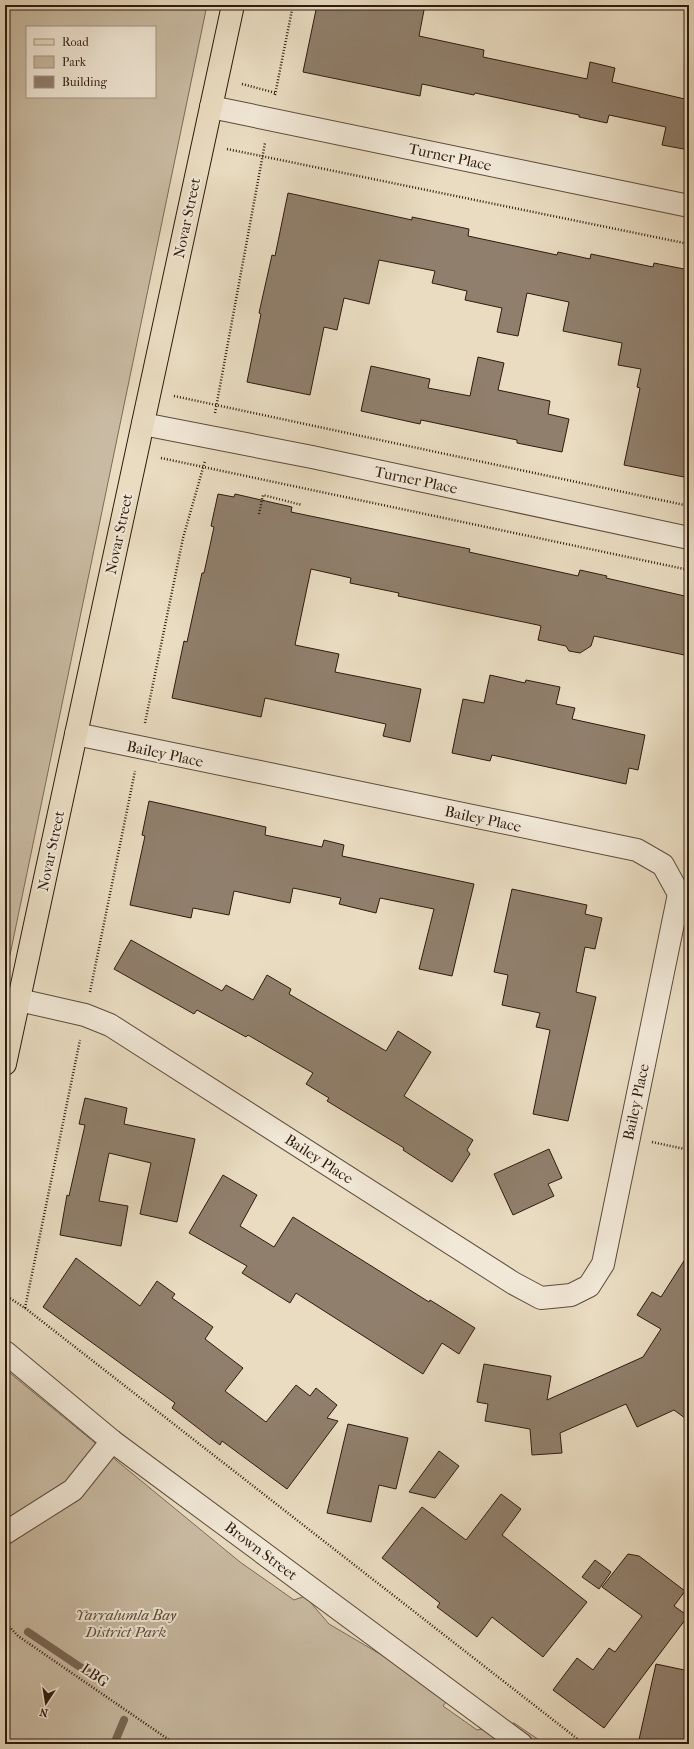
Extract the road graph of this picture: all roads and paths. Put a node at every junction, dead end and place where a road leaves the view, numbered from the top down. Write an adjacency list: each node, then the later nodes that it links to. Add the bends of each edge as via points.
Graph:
1 (233, 5): 3 (main road, Novar Street)
2 (293, 5): 4 (path)
3 (211, 107): 4 (street, Turner Place); 5 (main road, Novar Street)
4 (270, 120): 6 (path); 7 (street, Turner Place)
5 (204, 143): 6 (path); 9 (main road, Novar Street)
6 (262, 156): 8 (path); 10 (path)
7 (689, 206)
8 (689, 244)
9 (150, 391): 10 (path); 11 (main road, Novar Street)
10 (216, 405): 12 (path); 16 (path)
11 (143, 424): 12 (street, Turner Place); 13 (main road, Novar Street)
12 (210, 436): 14 (path); 18 (street, Turner Place)
13 (137, 452): 14 (path); 20 (main road, Novar Street)
14 (203, 467): 19 (path); 21 (path, via 183,538)
15 (302, 505): 17 (path, via 263,496)
16 (689, 506)
17 (259, 514)
18 (689, 538)
19 (689, 570)
20 (76, 734): 21 (street, Bailey Place); 22 (main road, Novar Street)
21 (140, 748): 23 (path); 25 (street, Bailey Place, via 637,850 663,866 679,894)
22 (19, 1000): 23 (street, Bailey Place); 24 (main road, Novar Street)
23 (85, 1015): 25 (street, Bailey Place, via 110,1025 506,1278 542,1298 571,1295 589,1286 603,1264); 28 (path)
24 (5, 1064)
25 (629, 1137): 26 (path)
26 (689, 1150)
27 (5, 1295): 28 (path)
28 (25, 1308): 35 (path)
29 (5, 1352): 30 (street, Brown Street)
30 (112, 1441): 31 (street, via 73,1490); 34 (street, Brown Street)
31 (5, 1533)
32 (5, 1622): 33 (path, LBG, via 18,1636)
33 (175, 1744)
34 (521, 1744)
35 (584, 1744)

